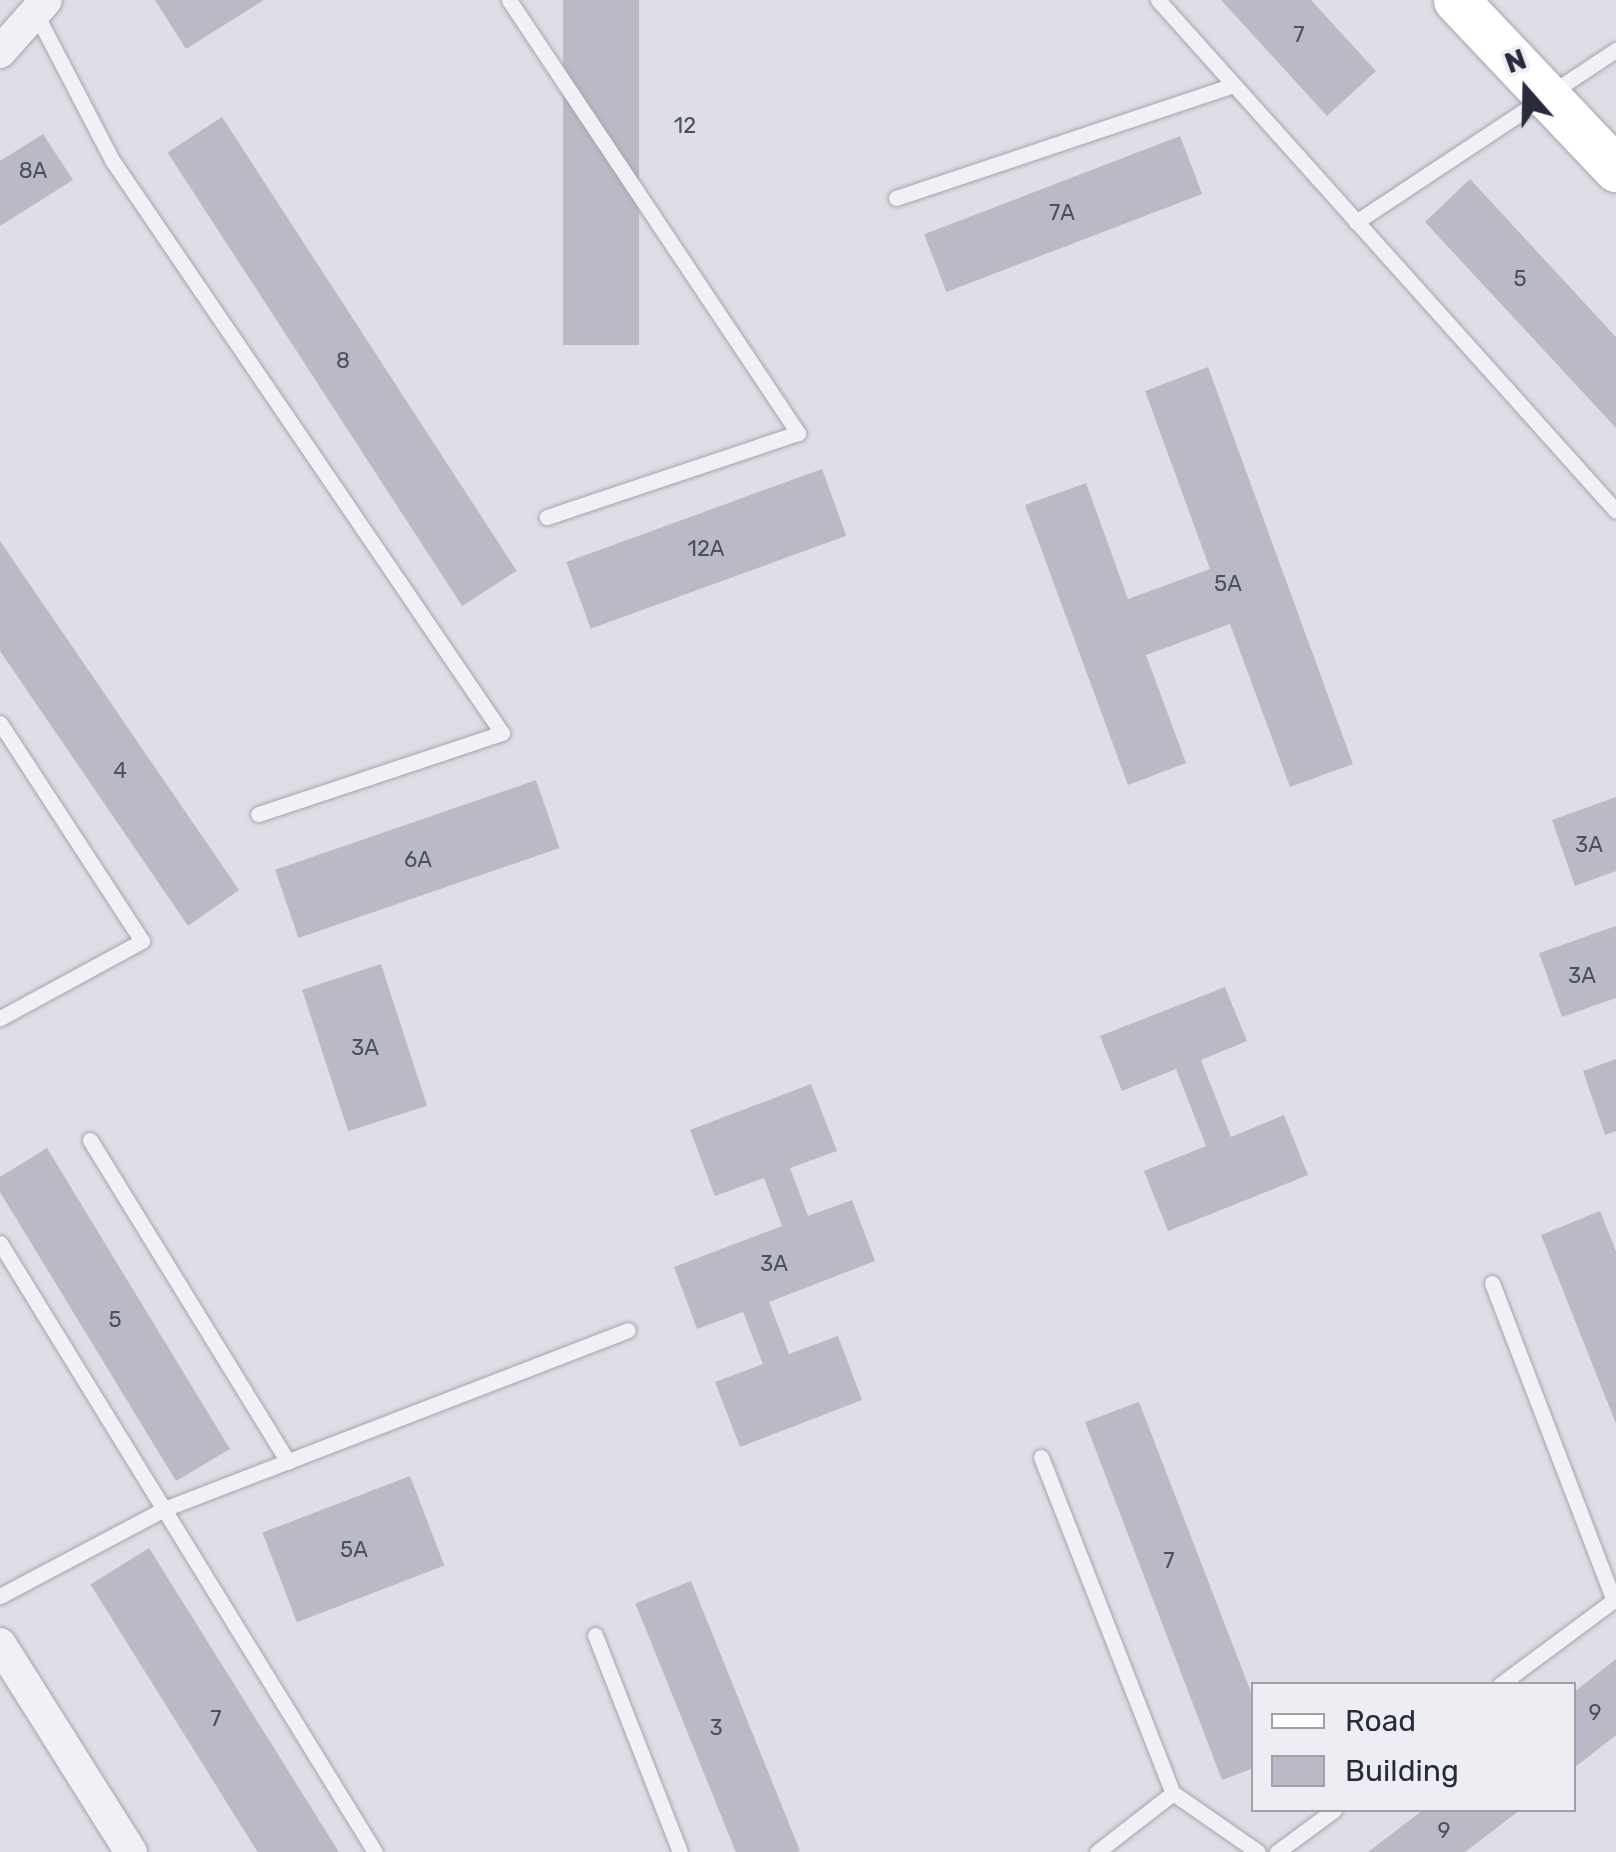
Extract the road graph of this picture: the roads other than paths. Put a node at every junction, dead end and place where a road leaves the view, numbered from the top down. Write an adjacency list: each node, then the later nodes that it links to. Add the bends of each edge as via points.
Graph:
1 (509, 0): 13 (lane, via 798,433)
2 (1158, 0): 7 (lane)
3 (1456, 0): 8 (main road)
4 (41, 6): 6 (street); 15 (lane, via 112,160 502,733)
5 (1616, 50): 8 (lane)
6 (0, 52)
7 (1233, 85): 10 (lane); 11 (lane)
8 (1547, 96): 9 (main road); 11 (lane)
9 (1615, 168)
10 (896, 198)
11 (1356, 222): 12 (lane)
12 (1616, 511)
13 (548, 517)
14 (0, 723): 16 (lane, via 142,941)
15 (258, 814)
16 (0, 1018)
17 (90, 1140): 22 (lane)
18 (0, 1243): 23 (lane)
19 (1492, 1283): 25 (lane)
20 (628, 1330): 22 (lane)
21 (1041, 1457): 29 (lane)
22 (288, 1462): 23 (lane)
23 (164, 1509): 24 (lane); 32 (lane)
24 (0, 1596)
25 (1615, 1601): 28 (lane)
26 (594, 1635): 33 (lane)
27 (0, 1644): 31 (street)
28 (1504, 1682)
29 (1174, 1792): 34 (lane); 35 (lane)
30 (1331, 1812): 36 (lane)
31 (131, 1852)
32 (375, 1852)
33 (680, 1852)
34 (1097, 1852)
35 (1258, 1852)
36 (1277, 1852)

